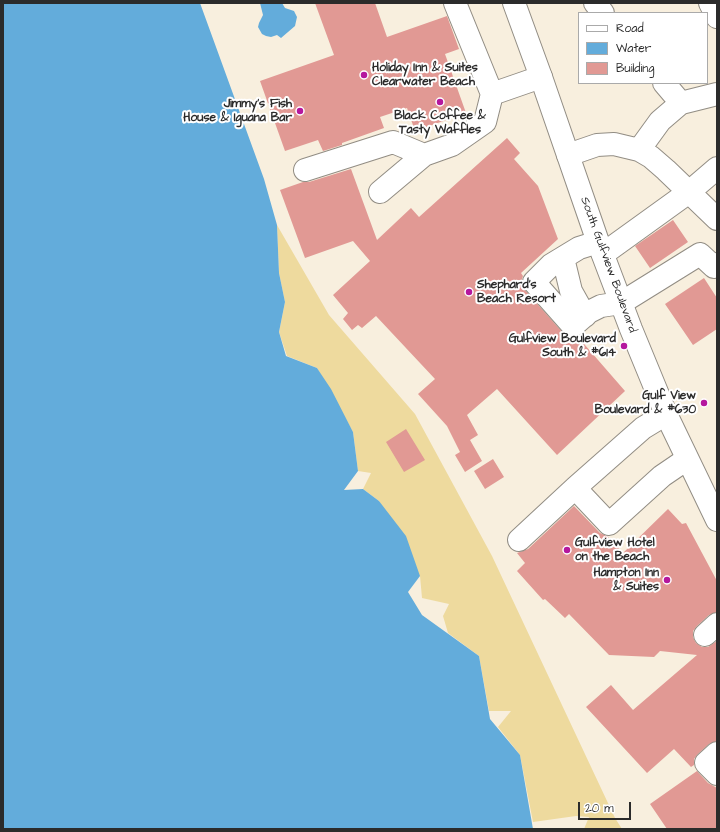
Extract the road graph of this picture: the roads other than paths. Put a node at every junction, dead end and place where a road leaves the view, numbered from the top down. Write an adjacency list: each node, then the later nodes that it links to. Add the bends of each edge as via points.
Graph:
1 (456, 3): 10 (main road)
2 (514, 3): 7 (main road, South Gulfview Boulevard)
3 (595, 3): 5 (main road)
4 (710, 3): 6 (main road)
5 (602, 12)
6 (717, 17)
7 (541, 77): 10 (main road); 14 (main road, South Gulfview Boulevard)
8 (665, 84): 11 (main road)
9 (710, 91): 11 (main road)
10 (492, 94): 13 (main road, via 485,122 452,145)
11 (681, 104): 12 (main road, via 660,121)
12 (639, 150): 14 (main road, via 614,144 597,145); 18 (main road, via 656,161)
13 (424, 155): 16 (main road, via 393,142); 17 (main road)
14 (568, 155): 20 (main road, South Gulfview Boulevard)
15 (717, 168): 18 (main road)
16 (305, 170)
17 (380, 192)
18 (689, 192): 19 (main road); 20 (main road)
19 (717, 220)
20 (601, 248): 21 (main road, via 579,248); 23 (main road, South Gulfview Boulevard)
21 (564, 258): 24 (main road, via 572,291); 24 (main road, via 551,265 534,282 573,326)
22 (717, 264): 23 (main road, via 714,267 700,254)
23 (621, 303): 24 (main road, via 601,306); 25 (main road, South Gulfview Boulevard)
24 (585, 316)
25 (666, 414): 26 (main road, South Gulfview Boulevard); 27 (main road, via 643,428)
26 (687, 459): 27 (main road, via 662,476 609,524); 28 (main road, South Gulfview Boulevard)
27 (575, 488): 29 (main road)
28 (717, 520)
29 (519, 540)
30 (717, 753): 31 (main road, via 706,763)
31 (717, 774)

